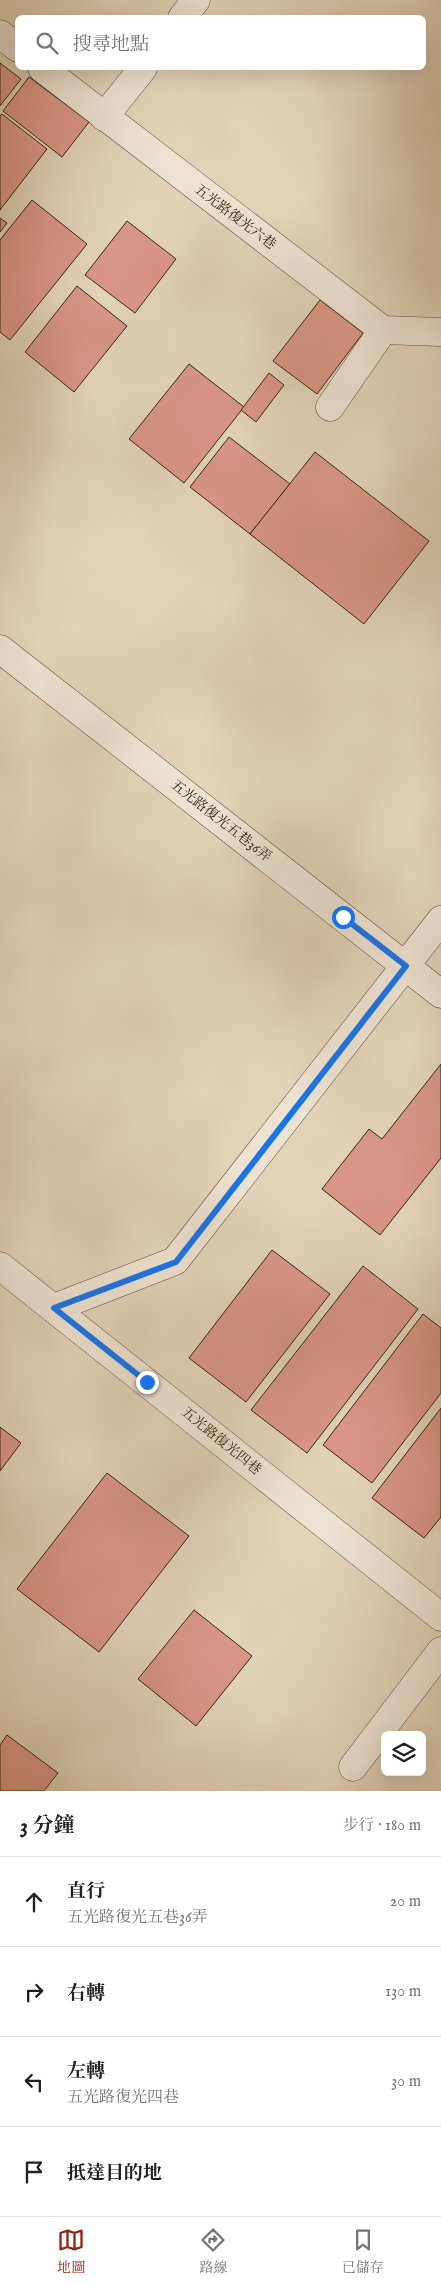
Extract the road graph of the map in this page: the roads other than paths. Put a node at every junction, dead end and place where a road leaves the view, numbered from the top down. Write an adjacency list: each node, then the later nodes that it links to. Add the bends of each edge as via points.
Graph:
1 (196, 0): 2 (lane)
2 (184, 15)
3 (0, 34): 4 (lane)
4 (15, 46)
5 (45, 70): 7 (lane, 五光路復光六巷)
6 (141, 70): 7 (lane)
7 (104, 117): 8 (lane, 五光路復光六巷)
8 (383, 330): 9 (lane); 10 (lane)
9 (441, 332)
10 (330, 407)
11 (0, 649): 13 (lane, 五光路復光五巷36弄)
12 (441, 920): 13 (lane)
13 (406, 966): 14 (lane, 五光路復光五巷36弄); 16 (lane, via 176,1262)
14 (441, 994)
15 (0, 1266): 16 (lane, 五光路復光四巷)
16 (54, 1308): 17 (lane, 五光路復光四巷)
17 (441, 1617)
18 (441, 1651): 19 (lane)
19 (353, 1767)

